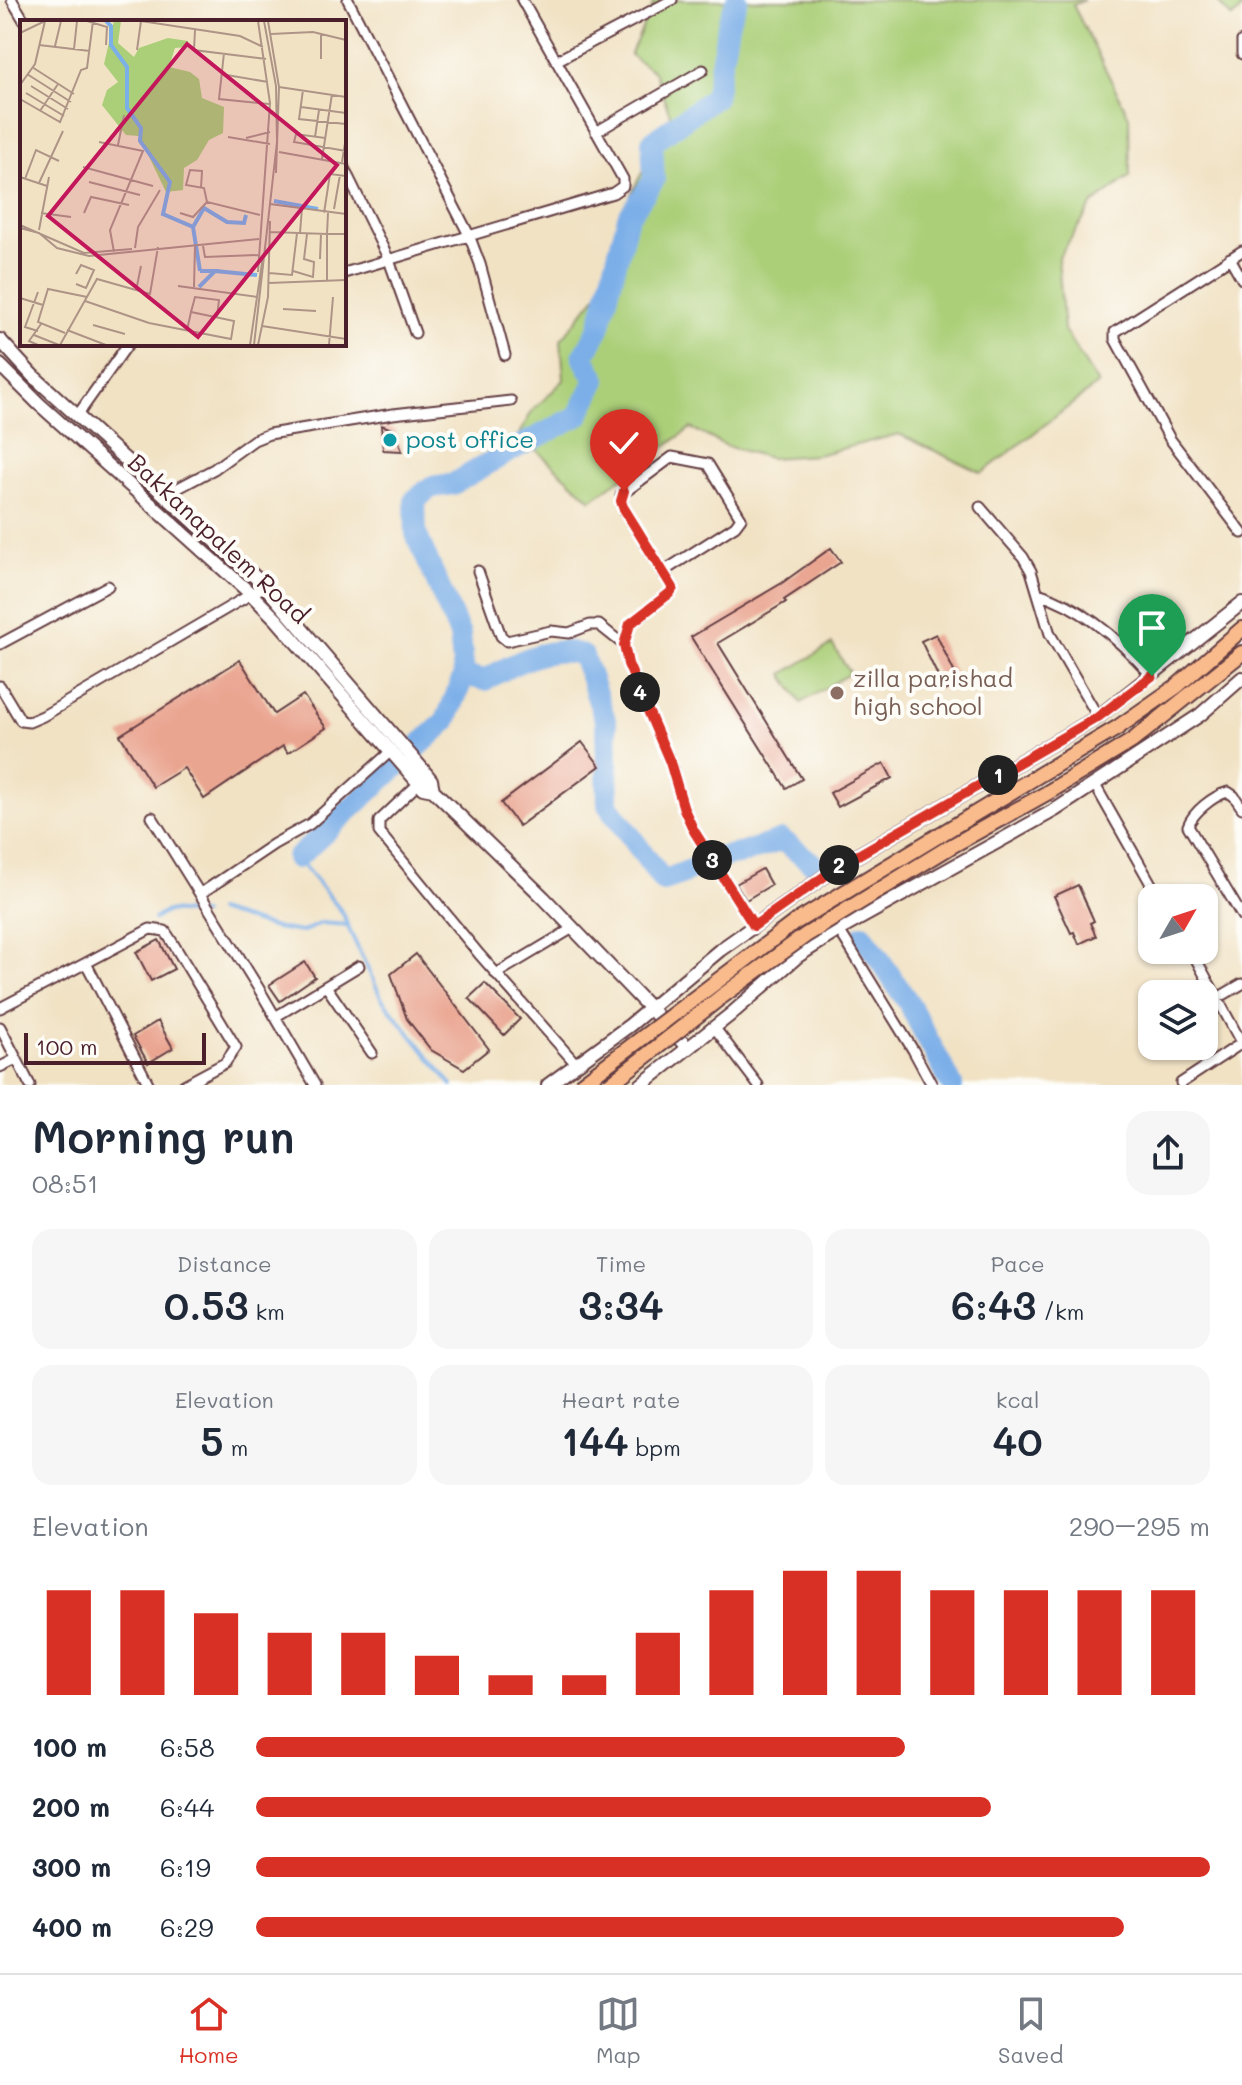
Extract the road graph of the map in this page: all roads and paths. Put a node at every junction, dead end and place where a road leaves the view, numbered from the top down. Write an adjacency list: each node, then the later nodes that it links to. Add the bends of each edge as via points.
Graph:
1 (12, 0): 5 (street)
2 (348, 0): 12 (street)
3 (522, 0): 8 (street)
4 (672, 0): 8 (street)
5 (24, 20)
6 (1242, 41): 7 (street)
7 (1242, 54)
8 (556, 61): 10 (street)
9 (703, 70): 10 (street)
10 (596, 132): 12 (street, via 623,186)
11 (346, 172): 15 (street)
12 (469, 235): 15 (street); 21 (street)
13 (1242, 251): 14 (street)
14 (1230, 258): 17 (street); 27 (street, via 1123,325 1115,339 1170,439)
15 (389, 260): 16 (street); 18 (street)
16 (346, 272)
17 (1242, 279)
18 (415, 333)
19 (0, 340): 24 (street)
20 (127, 346): 24 (street)
21 (505, 355)
22 (0, 365): 33 (street, Bakkanapalem Road)
23 (511, 401): 25 (street, via 294,429 254,440)
24 (77, 416): 25 (street)
25 (165, 495): 31 (street)
26 (980, 507): 32 (street, via 1023,557)
27 (1242, 533)
28 (478, 571): 37 (street, via 507,641 599,625)
29 (664, 571): 29 (street, via 623,507 621,495 672,457 701,461 713,469 741,518); 37 (street, via 673,588 630,624)
30 (108, 586): 36 (street)
31 (265, 586): 33 (street); 43 (street)
32 (1038, 593): 39 (street, via 1060,600 1103,629); 42 (street, via 1050,634)
33 (251, 594): 41 (street, via 29,722 15,715); 43 (street, Bakkanapalem Road)
34 (1242, 603): 39 (street)
35 (1242, 629): 48 (main road, via 1177,686)
36 (0, 644)
37 (624, 645): 52 (street, via 684,809)
38 (1242, 653): 48 (main road, via 1132,741)
39 (1152, 676): 42 (street)
40 (1242, 678): 45 (street, via 1200,715)
41 (0, 686)
42 (1098, 717): 52 (street, via 839,866)
43 (397, 752): 44 (street); 50 (street, via 310,824)
44 (419, 778): 53 (street, via 431,780 433,790); 57 (street, via 379,821 379,832)
45 (1095, 785): 49 (street); 54 (street)
46 (1242, 808): 51 (street, via 1234,796 1221,794 1188,826)
47 (152, 817): 50 (street)
48 (944, 841): 79 (main road, bridge, via 794,923); 80 (main road, bridge, via 806,935)
49 (1151, 884)
50 (200, 894): 64 (street)
51 (1242, 916)
52 (754, 926): 62 (street)
53 (573, 928): 57 (street); 62 (street)
54 (839, 930): 66 (street, via 798,956); 83 (street)
55 (86, 963): 63 (street); 75 (street); 76 (street, via 150,929 165,931 236,1047 225,1063)
56 (359, 966): 59 (street)
57 (496, 974): 71 (street)
58 (1242, 984): 60 (street)
59 (326, 986): 64 (street); 69 (street)
60 (1218, 998)
61 (1218, 1002): 67 (street)
62 (650, 1006): 68 (street); 71 (street)
63 (0, 1008)
64 (275, 1017): 77 (street)
65 (0, 1027): 70 (street)
66 (714, 1027): 68 (street); 82 (street)
67 (1242, 1043): 73 (street)
68 (688, 1048): 81 (street)
69 (372, 1053)
70 (16, 1059): 72 (street); 74 (street)
71 (577, 1065): 78 (street)
72 (0, 1067)
73 (1181, 1084)
74 (30, 1085)
75 (149, 1085)
76 (184, 1085)
77 (315, 1085)
78 (548, 1085)
79 (580, 1085)
80 (609, 1085)
81 (641, 1085)
82 (758, 1085)
83 (932, 1085)

